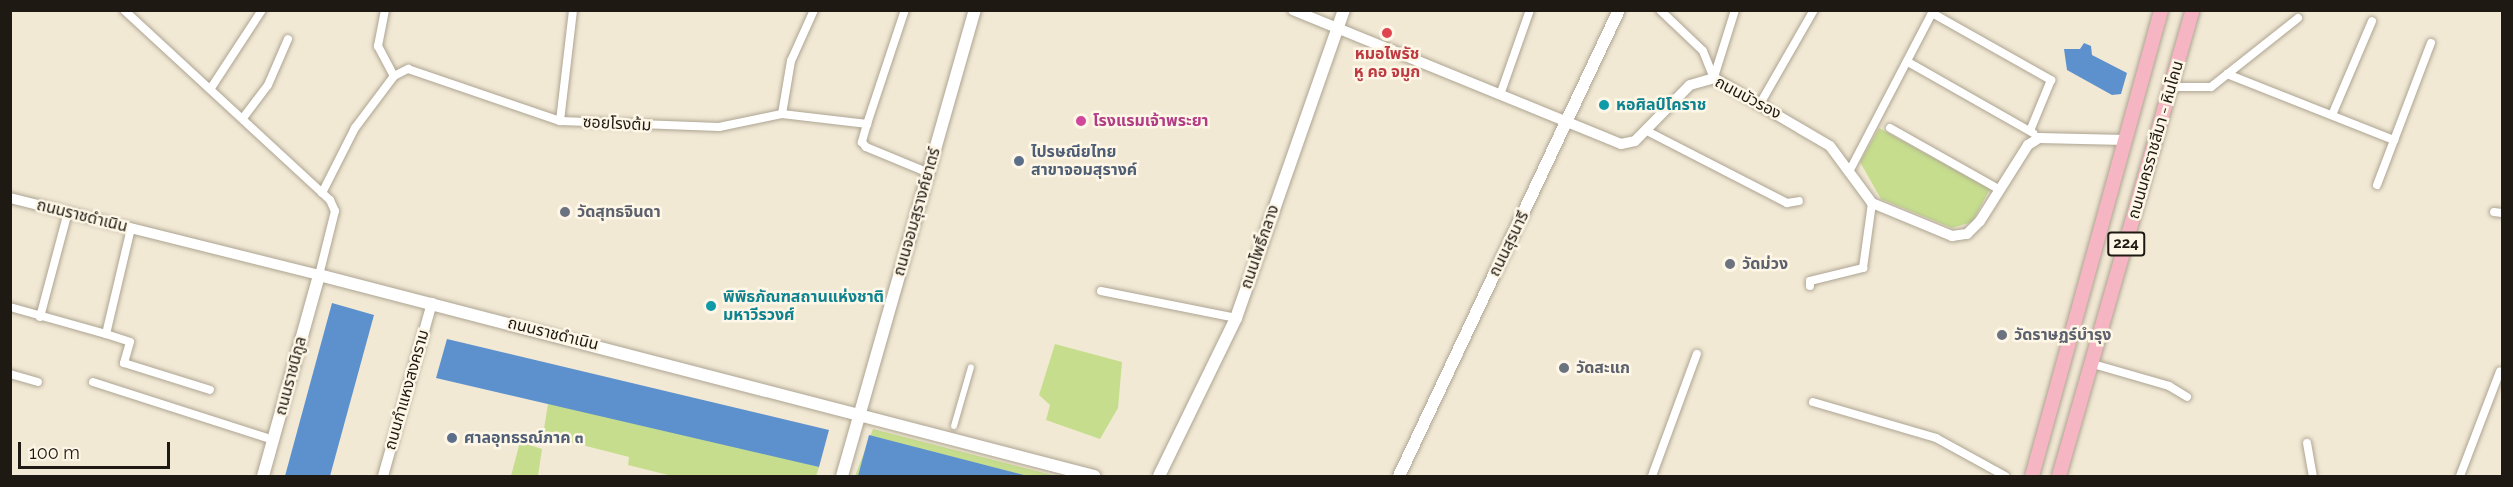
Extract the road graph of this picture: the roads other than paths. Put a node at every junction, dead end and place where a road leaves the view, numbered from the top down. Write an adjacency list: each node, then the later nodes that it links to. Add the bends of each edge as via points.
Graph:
1 (124, 10): 26 (street)
2 (262, 10): 26 (street)
3 (385, 10): 24 (street, via 378,46)
4 (573, 10): 33 (street)
5 (814, 10): 30 (street, via 791,61)
6 (905, 10): 35 (street)
7 (975, 10): 43 (main road, ถนนจอมสุรางค์ยาตร์)
8 (1293, 10): 19 (street, ถนนบัวรอง)
9 (1344, 10): 19 (main road, ถนนโพธิ์กลาง)
10 (1530, 10): 28 (street)
11 (1618, 10): 34 (main road, ถนนสุรนารี)
12 (1660, 10): 25 (street, via 1703,51)
13 (1736, 10): 25 (street)
14 (1814, 10): 29 (street)
15 (2161, 10): 40 (main road, ถนนนครราชสีมา - หินโคน / 224)
16 (2193, 10): 27 (main road, ถนนนครราชสีมา - หินโคน / 224)
17 (2298, 18): 23 (street)
18 (2372, 21): 31 (street)
19 (1337, 28): 28 (street, ถนนบัวรอง); 58 (main road, ถนนโพธิ์กลาง)
20 (288, 39): 32 (street, via 267,85)
21 (2431, 43): 41 (street)
22 (1908, 62): 38 (street); 38 (street, via 1928,15 1937,14 2051,80); 42 (street)
23 (2228, 74): 27 (street, via 2211,87); 31 (street)
24 (394, 76): 33 (street, ซอยโรงต้ม, via 408,69); 46 (street, via 355,128)
25 (1714, 78): 29 (street, ถนนบัวรอง); 37 (street, ถนนบัวรอง, via 1690,85)
26 (211, 87): 32 (street)
27 (2171, 87): 61 (main road, ถนนนครราชสีมา - หินโคน / 224)
28 (1500, 95): 34 (street, ถนนบัวรอง)
29 (1761, 102): 42 (street, ถนนบัวรอง, via 1830,146)
30 (782, 114): 33 (street, ซอยโรงต้ม, via 710,127); 35 (street, ซอยโรงต้ม)
31 (2331, 115): 41 (street)
32 (243, 118): 46 (street)
33 (560, 121)
34 (1567, 123): 37 (street, ถนนบัวรอง, via 1621,144 1635,141); 79 (main road, ถนนสุรนารี)
35 (867, 124): 43 (street, via 862,142 866,147)
36 (1890, 128): 45 (street)
37 (1645, 130): 48 (street, via 1787,203)
38 (2030, 131): 39 (street)
39 (2039, 138): 40 (street); 45 (street, via 2028,145)
40 (2125, 140): 82 (main road, ถนนนครราชสีมา - หินโคน / 224)
41 (2394, 140): 44 (street)
42 (1851, 168): 49 (street, ถนนบัวรอง)
43 (929, 172): 70 (main road, ถนนจอมสุรางค์ยาตร์)
44 (2377, 185)
45 (2000, 190): 49 (street, via 1980,221 1958,237)
46 (322, 193): 52 (street, via 334,211)
47 (10, 198): 50 (street, ถนนราชดำเนิน)
48 (1799, 201)
49 (1872, 203): 53 (street, via 1863,268 1810,281)
50 (69, 212): 51 (street, ถนนราชดำเนิน); 57 (street)
51 (131, 228): 52 (street, ถนนราชดำเนิน); 59 (street)
52 (319, 275): 55 (main road, ถนนราชดำเนิน); 72 (main road, ถนนราชนิกูล)
53 (1810, 286)
54 (1101, 291): 58 (street)
55 (432, 303): 70 (main road, ถนนราชดำเนิน); 75 (street, ถนนกำแหงสงคราม)
56 (10, 308): 57 (street)
57 (40, 317): 59 (street)
58 (1236, 318): 78 (main road, ถนนโพธิ์กลาง)
59 (106, 334): 67 (street, via 130,342 124,363)
60 (1697, 354): 80 (street)
61 (2092, 364): 68 (street, via 2169,386); 83 (main road, ถนนนครราชสีมา - หินโคน / 224)
62 (971, 367): 71 (street)
63 (2500, 371): 85 (street)
64 (10, 374): 65 (street)
65 (38, 382)
66 (93, 382): 72 (street)
67 (210, 390)
68 (2187, 397)
69 (1813, 402): 81 (street, via 1936,438)
70 (860, 414): 76 (main road, ถนนจอมสุรางค์ยาตร์); 77 (main road, ถนนราชดำเนิน)
71 (954, 426)
72 (274, 440): 74 (main road, ถนนราชนิกูล)
73 (2307, 443): 84 (street)
74 (263, 477)
75 (383, 477)
76 (842, 477)
77 (1094, 477)
78 (1159, 477)
79 (1399, 477)
80 (1652, 477)
81 (2005, 477)
82 (2032, 477)
83 (2059, 477)
84 (2313, 477)
85 (2460, 477)

